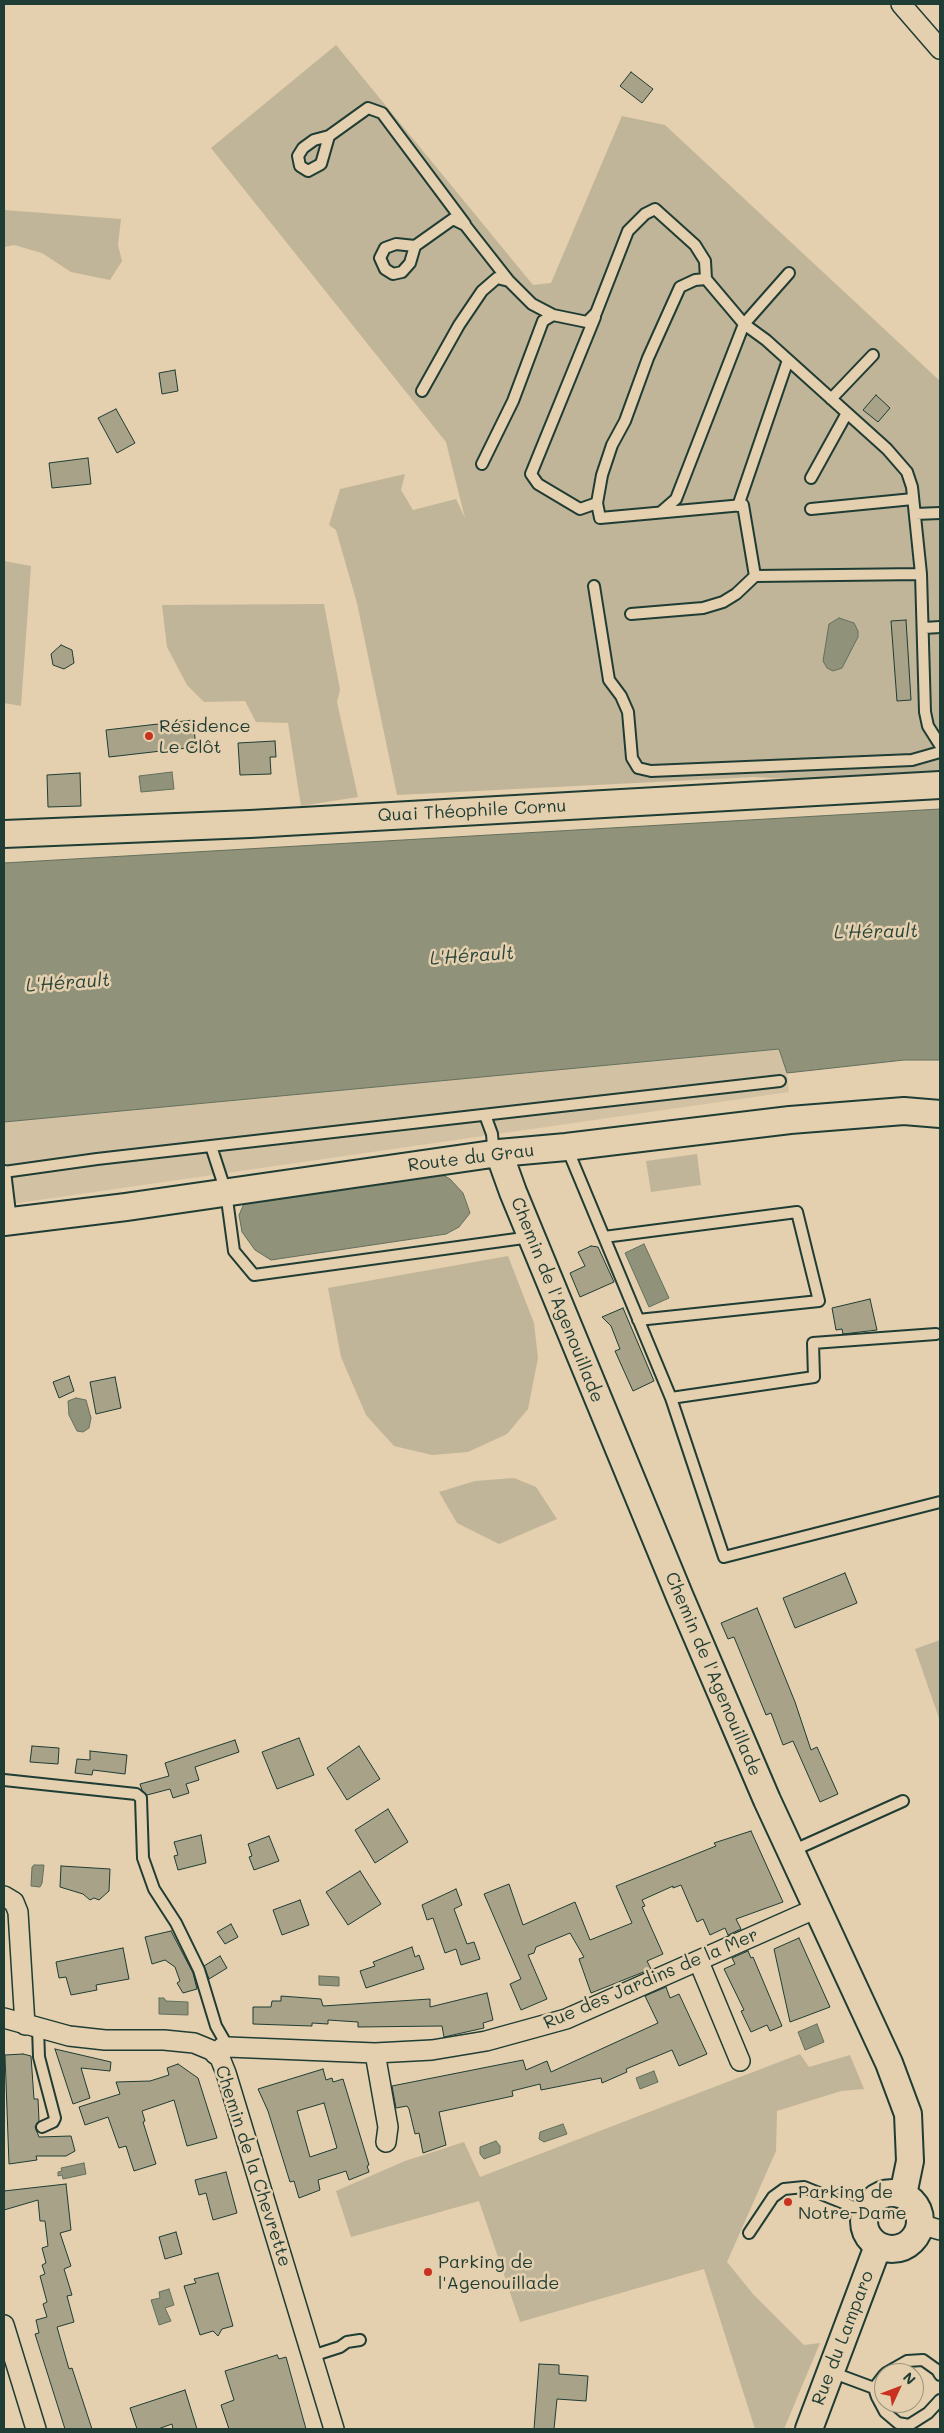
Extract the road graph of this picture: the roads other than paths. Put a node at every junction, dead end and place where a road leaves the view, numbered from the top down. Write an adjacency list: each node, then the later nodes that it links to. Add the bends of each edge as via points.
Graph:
1 (901, 4): 2 (street)
2 (940, 49)
3 (329, 136): 4 (lane, via 368,108 382,113)
4 (465, 225): 5 (lane, via 453,219); 8 (lane)
5 (415, 246)
6 (789, 274): 11 (lane)
7 (706, 279): 9 (lane, via 705,261 695,245 655,210 645,214 628,231); 11 (lane); 20 (lane, via 680,287 612,445)
8 (509, 281): 10 (lane, via 532,304); 14 (lane, via 497,278 482,291)
9 (596, 313): 10 (lane, via 587,322); 20 (lane, via 531,474 538,484 580,509)
10 (553, 315): 17 (lane, via 543,321 513,401)
11 (744, 324): 13 (lane); 23 (lane, via 676,499)
12 (873, 355): 15 (lane)
13 (788, 360): 15 (lane); 21 (lane)
14 (422, 391)
15 (831, 399): 16 (lane)
16 (847, 413): 18 (lane); 19 (lane, via 907,472)
17 (482, 464)
18 (811, 478)
19 (914, 499): 22 (lane); 25 (lane)
20 (596, 503): 23 (lane, via 600,518)
21 (738, 506): 23 (lane); 27 (lane, via 743,505 746,516)
22 (811, 509)
23 (660, 512)
24 (940, 513): 25 (lane)
25 (915, 514): 26 (lane)
26 (921, 574): 27 (lane); 31 (lane)
27 (755, 576): 29 (lane, via 736,594 709,606)
28 (594, 586): 33 (lane, via 609,680 628,712 632,758 638,768 651,771 912,760)
29 (631, 614)
30 (940, 627): 31 (lane)
31 (924, 628): 32 (lane, via 925,712 928,726)
32 (940, 745)
33 (940, 752)
34 (940, 784): 35 (street, Quai Théophile Cornu, via 260,823)
35 (4, 834)
36 (780, 1081): 38 (lane)
37 (940, 1114): 40 (street, Route du Grau, via 904,1111 790,1120)
38 (485, 1115): 39 (lane); 41 (lane)
39 (211, 1146): 42 (lane); 43 (lane)
40 (566, 1147): 41 (street, Route du Grau); 45 (lane)
41 (499, 1153): 43 (street, Route du Grau); 46 (street, Chemin de l'Agenouillade)
42 (4, 1171): 44 (lane)
43 (226, 1192): 44 (street, Route du Grau); 46 (lane, via 234,1251 254,1275)
44 (7, 1221)
45 (604, 1236): 47 (lane); 47 (lane, via 797,1212 819,1301)
46 (531, 1237): 53 (street, Chemin de l'Agenouillade, via 680,1597)
47 (638, 1320): 49 (lane)
48 (936, 1334): 49 (lane, via 813,1343 814,1377)
49 (671, 1398): 50 (lane, via 724,1557)
50 (940, 1502)
51 (4, 1780): 59 (lane, via 136,1794 141,1798 143,1858 154,1889 176,1923 198,1970)
52 (903, 1801): 53 (lane)
53 (791, 1851): 55 (street, Chemin de l'Agenouillade)
54 (4, 1896): 58 (street, via 14,1902 18,1912)
55 (817, 1908): 56 (street, Rue des Jardins de la Mer); 64 (street, Chemin de l'Agenouillade, via 889,2063 908,2114 910,2161)
56 (699, 1962): 60 (street, Rue des Jardins de la Mer, via 540,2027 432,2050); 61 (street)
57 (4, 2018): 58 (street, Chemin de la Chevrette)
58 (31, 2026): 59 (street, Chemin de la Chevrette, via 69,2036 164,2040); 62 (lane, via 55,2118)
59 (221, 2050): 60 (street, Rue des Jardins de la Mer); 71 (street, Chemin de la Chevrette)
60 (375, 2052): 63 (street, via 388,2126)
61 (740, 2061)
62 (42, 2127)
63 (386, 2142)
64 (903, 2195): 65 (street, via 893,2193 874,2199); 66 (street, via 911,2200)
65 (866, 2212): 67 (lane, via 804,2187 784,2189 773,2197); 68 (street, via 865,2230)
66 (930, 2227): 68 (street, via 919,2232 909,2244 891,2250)
67 (749, 2233)
68 (878, 2246): 73 (street, Rue du Lamparo)
69 (4, 2324): 78 (street)
70 (360, 2340): 71 (lane)
71 (312, 2356): 79 (street, Chemin de la Chevrette)
72 (904, 2363): 74 (lane, via 923,2360)
73 (831, 2372): 75 (lane); 80 (street, Rue du Lamparo)
74 (940, 2375)
75 (874, 2388)
76 (940, 2400): 77 (lane, via 928,2413 909,2425 898,2424)
77 (885, 2413)
78 (36, 2429)
79 (334, 2429)
80 (809, 2429)

